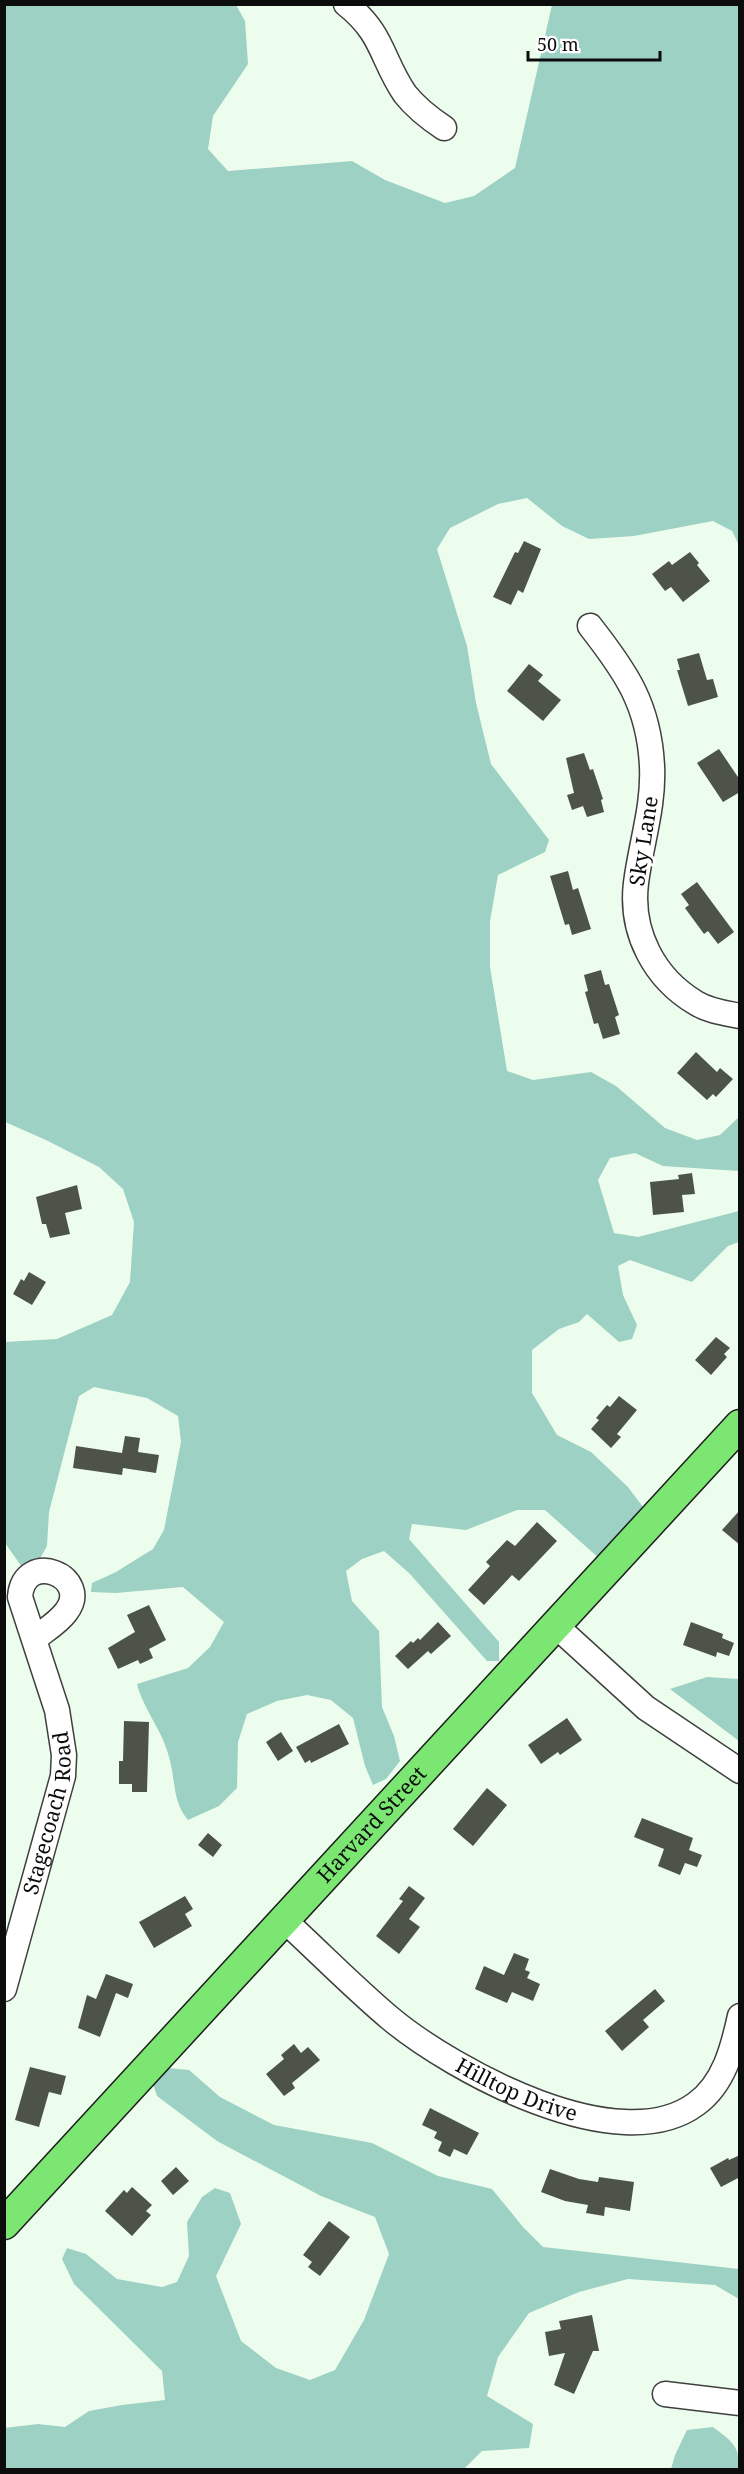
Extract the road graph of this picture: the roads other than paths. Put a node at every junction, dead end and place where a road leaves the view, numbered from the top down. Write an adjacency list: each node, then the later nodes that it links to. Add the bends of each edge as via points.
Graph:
1 (346, 4): 2 (street, via 374,32 404,92 418,109)
2 (444, 128)
3 (590, 626): 4 (street, Sky Lane, via 622,667 643,713 648,738 651,814 635,904 644,946 655,965 683,994 697,1004)
4 (740, 1016)
5 (740, 1425): 6 (main road, Harvard Street)
6 (555, 1625): 8 (street, via 646,1708); 9 (main road, Harvard Street)
7 (34, 1639): 10 (street, Stagecoach Road, via 57,1710 64,1765 59,1796)
8 (740, 1771)
9 (284, 1920): 12 (street, Hilltop Drive, via 393,2020 442,2054 520,2096 573,2113 627,2122 681,2114 714,2085); 13 (main road, Harvard Street)
10 (4, 1989)
11 (740, 2016): 12 (street, Hilltop Drive)
12 (737, 2044)
13 (4, 2224)
14 (665, 2394): 15 (street)
15 (740, 2403)

